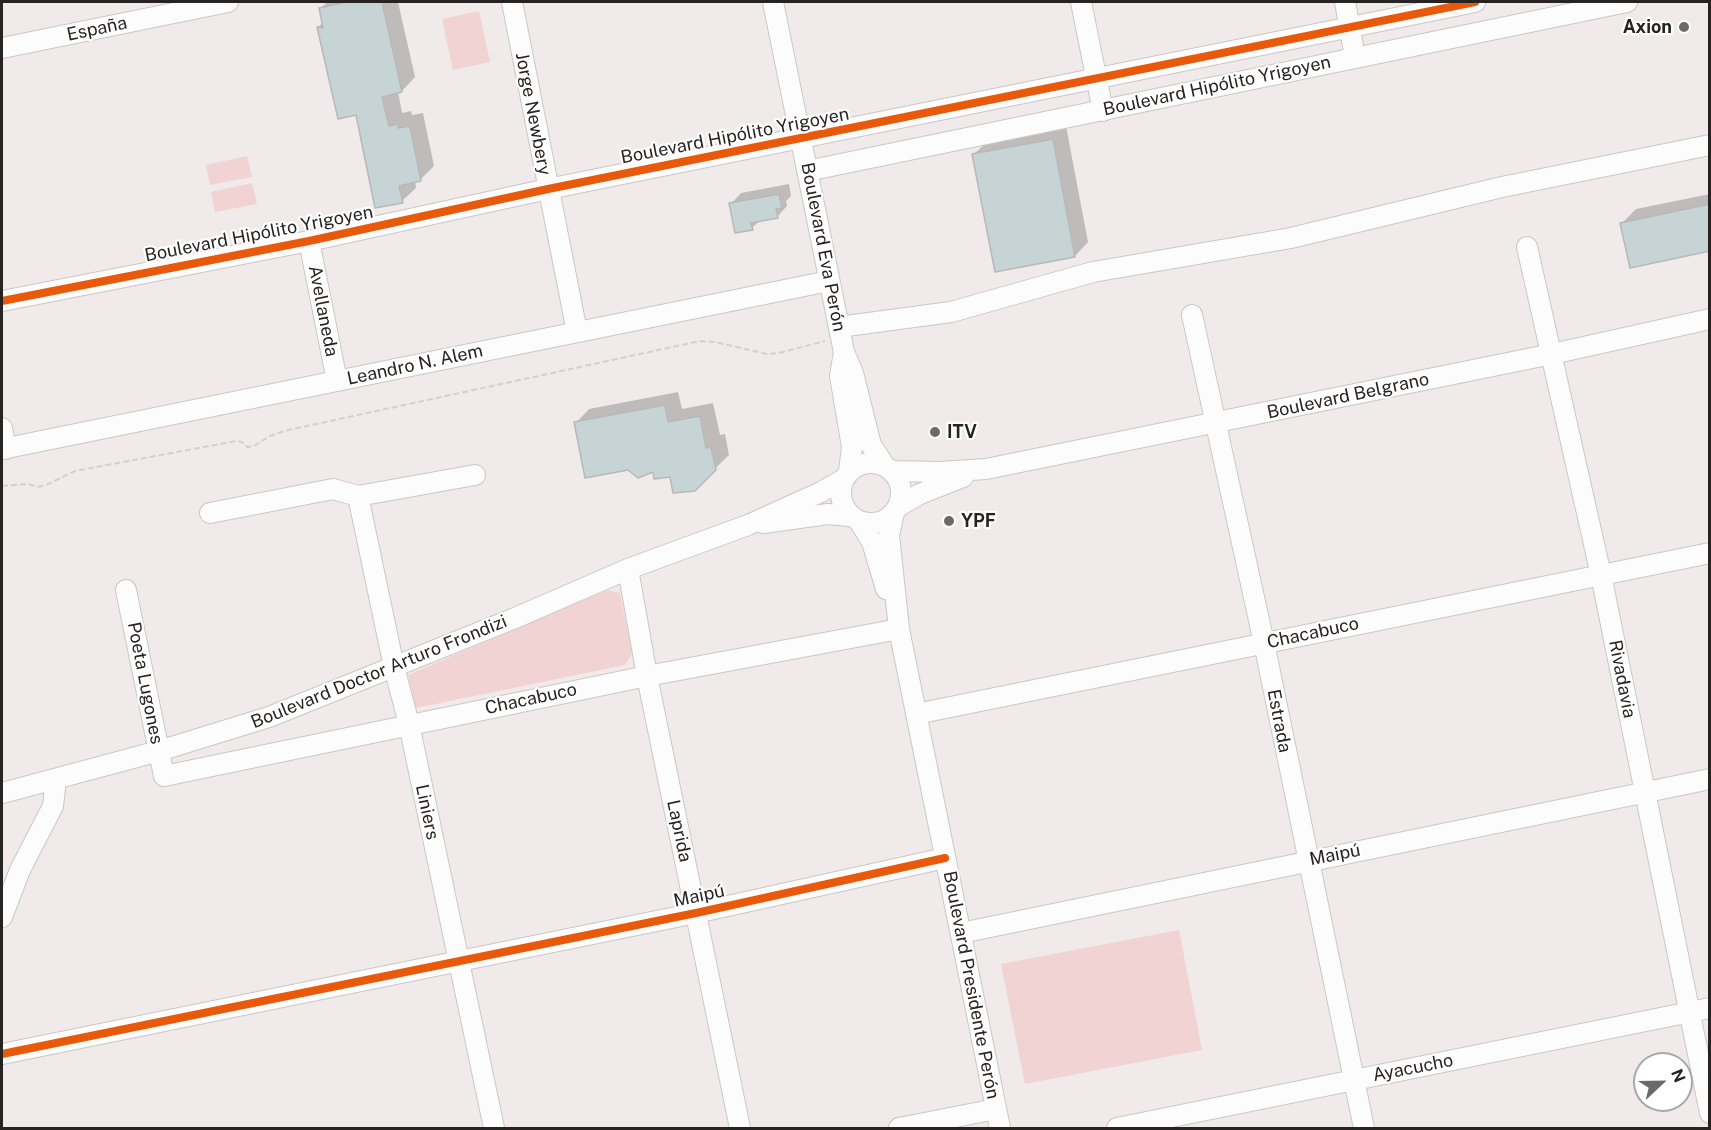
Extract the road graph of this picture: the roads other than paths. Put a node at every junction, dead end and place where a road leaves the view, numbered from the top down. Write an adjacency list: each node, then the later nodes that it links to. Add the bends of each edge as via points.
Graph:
1 (228, 2): 10 (street, España)
2 (512, 2): 17 (street, Jorge Newbery)
3 (773, 2): 14 (street, Boulevard Eva Perón)
4 (1081, 2): 12 (street)
5 (1345, 2): 9 (street)
6 (1475, 2): 9 (street, Boulevard Hipólito Yrigoyen)
7 (1627, 2): 8 (street, Boulevard Hipólito Yrigoyen)
8 (1602, 4): 11 (street, Boulevard Hipólito Yrigoyen)
9 (1350, 26): 11 (street); 12 (street, Boulevard Hipólito Yrigoyen)
10 (2, 48)
11 (1355, 57): 13 (street, Boulevard Hipólito Yrigoyen)
12 (1096, 78): 13 (street); 14 (street, Boulevard Hipólito Yrigoyen)
13 (1102, 111): 16 (street, Boulevard Hipólito Yrigoyen)
14 (801, 139): 16 (street, Boulevard Eva Perón); 17 (street, Boulevard Hipólito Yrigoyen)
15 (1710, 145): 25 (street, via 1502,187 1291,238 1093,272)
16 (807, 171): 20 (street, Boulevard Eva Perón)
17 (548, 189): 18 (street, Boulevard Hipólito Yrigoyen); 24 (street, Jorge Newbery)
18 (309, 241): 21 (street, Boulevard Hipólito Yrigoyen); 27 (street, Avellaneda)
19 (1527, 247): 26 (street, Rivadavia)
20 (829, 281): 24 (street, Leandro N. Alem); 25 (street, Boulevard Eva Perón)
21 (2, 301)
22 (1192, 315): 28 (street, Estrada)
23 (1710, 319): 26 (street, Boulevard Belgrano)
24 (577, 332): 27 (street, Leandro N. Alem)
25 (841, 339): 31 (street, Boulevard Presidente Perón, via 871,444); 34 (street, Boulevard Presidente Perón, via 840,376 852,447)
26 (1552, 354): 28 (street, Boulevard Belgrano); 42 (street, Rivadavia)
27 (337, 381): 30 (street, Leandro N. Alem)
28 (1217, 423): 32 (street, Boulevard Belgrano); 45 (street, Estrada)
29 (2, 428): 30 (street)
30 (4, 449)
31 (889, 468): 32 (street, Boulevard Belgrano, via 939,472); 34 (street, via 866,463); 36 (street, Boulevard Presidente Perón, via 901,488)
32 (986, 469): 36 (street, Boulevard Belgrano, via 920,494)
33 (475, 475): 35 (street)
34 (846, 475): 38 (street, Boulevard Presidente Perón, via 841,498); 39 (street, Boulevard Doctor Arturo Frondizi, via 821,492)
35 (358, 496): 37 (street, via 333,489); 46 (street, Liniers)
36 (896, 510): 38 (street, via 879,523 868,524); 44 (street, Boulevard Presidente Perón, via 889,535)
37 (210, 513)
38 (854, 518): 39 (street, Boulevard Doctor Arturo Frondizi, via 828,514); 44 (street, Boulevard Presidente Perón, via 872,542)
39 (748, 525): 41 (street, Boulevard Doctor Arturo Frondizi)
40 (1710, 553): 42 (street, Chacabuco)
41 (628, 569): 46 (street, Boulevard Doctor Arturo Frondizi); 47 (street, Laprida)
42 (1601, 575): 45 (street, Chacabuco); 54 (street, Rivadavia)
43 (126, 590): 50 (street, Poeta Lugones)
44 (899, 629): 47 (street, Chacabuco); 48 (street, Boulevard Presidente Perón)
45 (1264, 644): 48 (street, Chacabuco); 57 (street, Estrada)
46 (393, 667): 49 (street, Liniers); 50 (street, Boulevard Doctor Arturo Frondizi, via 269,717)
47 (646, 676): 49 (street, Chacabuco); 59 (street, Laprida)
48 (916, 714): 56 (street, Boulevard Presidente Perón)
49 (409, 724): 51 (street, Chacabuco); 62 (street, Liniers)
50 (159, 751): 51 (street, Poeta Lugones); 52 (street, Boulevard Doctor Arturo Frondizi)
51 (164, 776)
52 (56, 778): 55 (street, Boulevard Doctor Arturo Frondizi); 58 (street, via 53,806)
53 (1710, 779): 54 (street, Maipú)
54 (1645, 792): 57 (street, Maipú); 64 (street, Rivadavia)
55 (2, 793)
56 (945, 858): 59 (street, Maipú); 61 (street, Boulevard Presidente Perón)
57 (1307, 861): 61 (street, Maipú); 66 (street, Estrada)
58 (11, 872): 60 (street)
59 (696, 913): 62 (street, Maipú); 70 (street, Laprida)
60 (2, 917)
61 (961, 933): 68 (street, Boulevard Presidente Perón)
62 (459, 962): 65 (street, Maipú); 69 (street, Liniers)
63 (1710, 1008): 64 (street, Ayacucho)
64 (1689, 1012): 66 (street, Ayacucho); 67 (street, Rivadavia)
65 (2, 1054)
66 (1354, 1080): 72 (street, Ayacucho); 73 (street, Estrada)
67 (1710, 1113)
68 (998, 1119): 71 (street)
69 (494, 1128)
70 (740, 1128)
71 (899, 1128)
72 (1117, 1128)
73 (1364, 1128)

